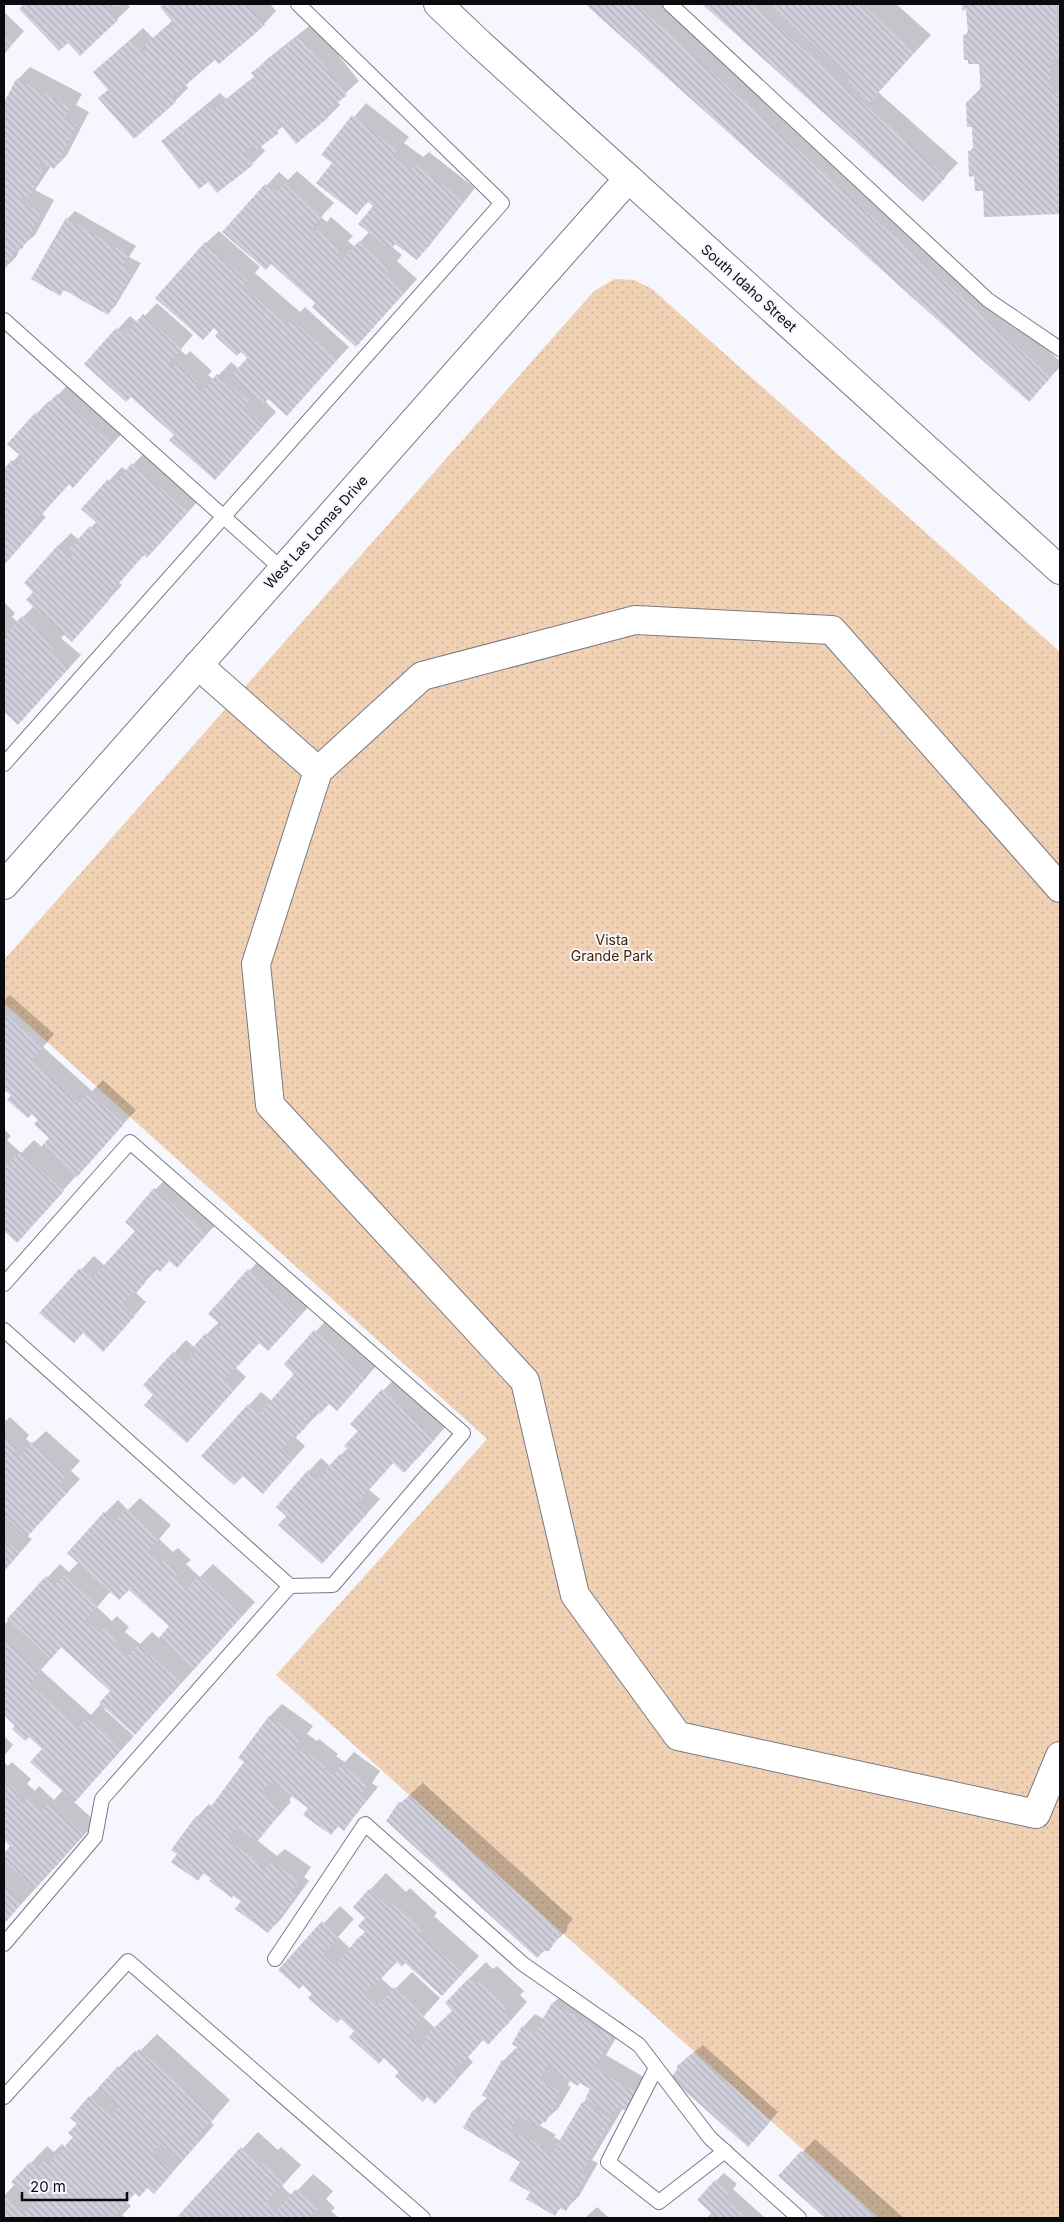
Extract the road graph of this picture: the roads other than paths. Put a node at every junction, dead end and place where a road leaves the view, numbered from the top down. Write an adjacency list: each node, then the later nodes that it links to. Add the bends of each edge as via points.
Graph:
1 (298, 4): 7 (lane, via 502,204)
2 (438, 4): 4 (street, South Idaho Street)
3 (670, 4): 6 (lane, via 988,300)
4 (628, 179): 8 (street, West Las Lomas Drive); 9 (street, South Idaho Street)
5 (4, 320): 7 (lane)
6 (1060, 349)
7 (224, 517): 8 (lane); 11 (lane)
8 (283, 570): 10 (street, West Las Lomas Drive)
9 (1060, 570)
10 (198, 665): 12 (street); 13 (street, West Las Lomas Drive)
11 (4, 764)
12 (318, 771): 14 (street, via 422,676 635,620 832,630); 18 (street, via 256,964 270,1106 525,1381 575,1595 678,1736 1036,1814)
13 (6, 877)
14 (1060, 888)
15 (6, 1276): 17 (lane, via 130,1142 463,1433 333,1585)
16 (4, 1330): 17 (lane)
17 (290, 1586): 19 (lane, via 102,1799 95,1837)
18 (1060, 1756)
19 (4, 1944)
20 (275, 1959): 21 (lane, via 365,1824 523,1964 638,2045)
21 (656, 2068): 23 (lane, via 710,2138); 23 (lane, via 608,2162 659,2202)
22 (4, 2097): 24 (lane, via 128,1961)
23 (725, 2152): 25 (lane)
24 (423, 2218)
25 (798, 2218)

